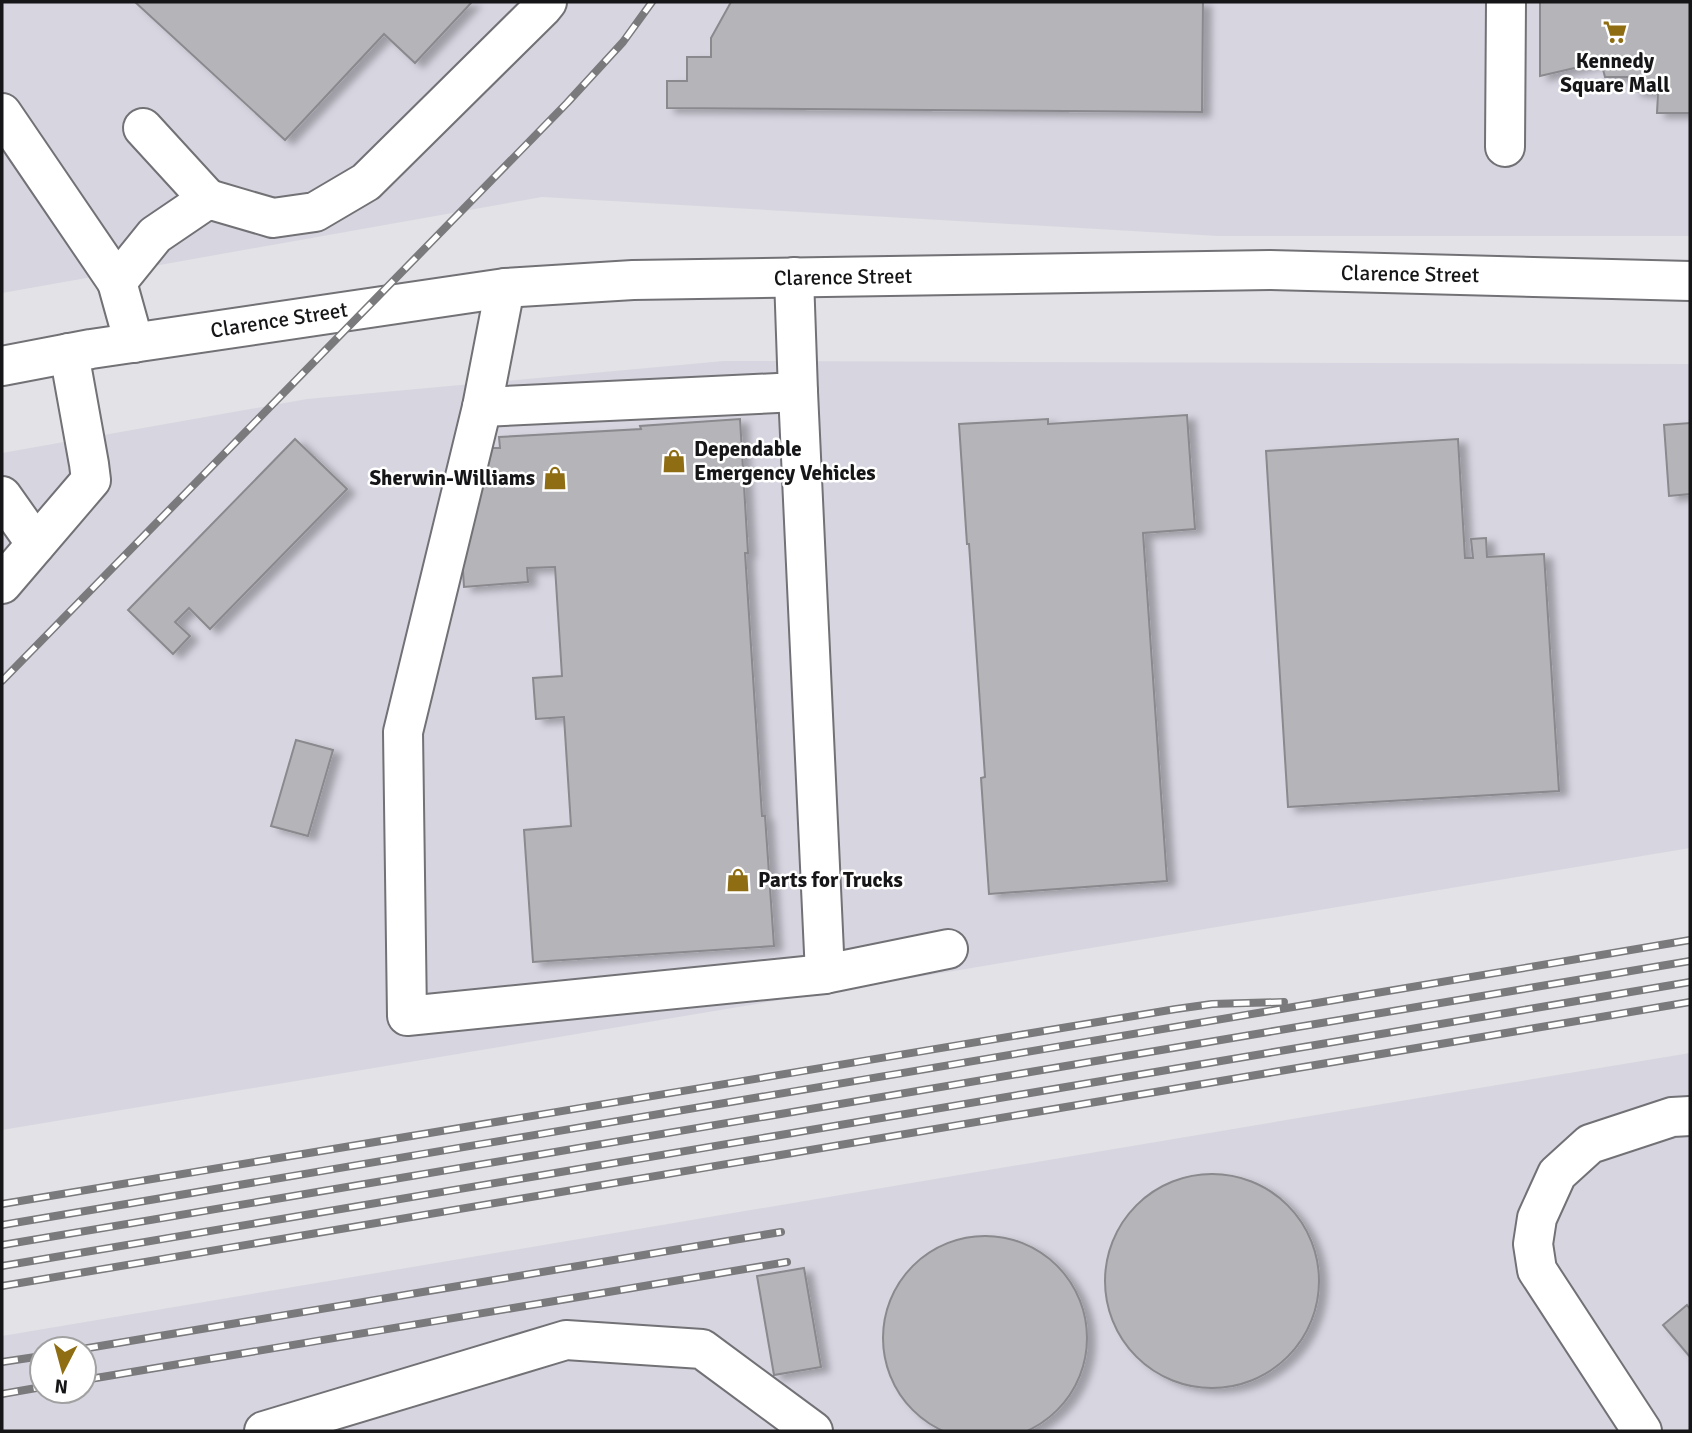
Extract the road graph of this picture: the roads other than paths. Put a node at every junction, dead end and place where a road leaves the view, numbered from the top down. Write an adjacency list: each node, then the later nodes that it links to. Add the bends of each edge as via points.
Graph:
1 (547, 2): 6 (street, via 366,182 315,212 273,218)
2 (1506, 2): 5 (street)
3 (2, 113): 9 (street)
4 (143, 128): 6 (street)
5 (1505, 147)
6 (208, 199): 9 (street, via 155,235)
7 (794, 277): 8 (street, Clarence Street, via 1270,270); 10 (street, Clarence Street); 14 (street)
8 (1690, 281)
9 (117, 282): 11 (street)
10 (505, 288): 11 (street, Clarence Street); 15 (street)
11 (134, 343): 12 (street, Clarence Street)
12 (69, 353): 13 (street, Clarence Street); 17 (street, via 91,481)
13 (2, 366)
14 (798, 392): 15 (street); 20 (street)
15 (482, 407): 20 (street, via 403,732 408,1016)
16 (2, 496): 17 (street)
17 (36, 544): 18 (street)
18 (2, 584)
19 (948, 949): 20 (street)
20 (825, 974)
21 (1690, 1116): 24 (street, via 1672,1116 1590,1144 1557,1174 1537,1217 1532,1244 1537,1270)
22 (264, 1431): 23 (street, via 566,1340 702,1349)
23 (813, 1431)
24 (1642, 1431)

